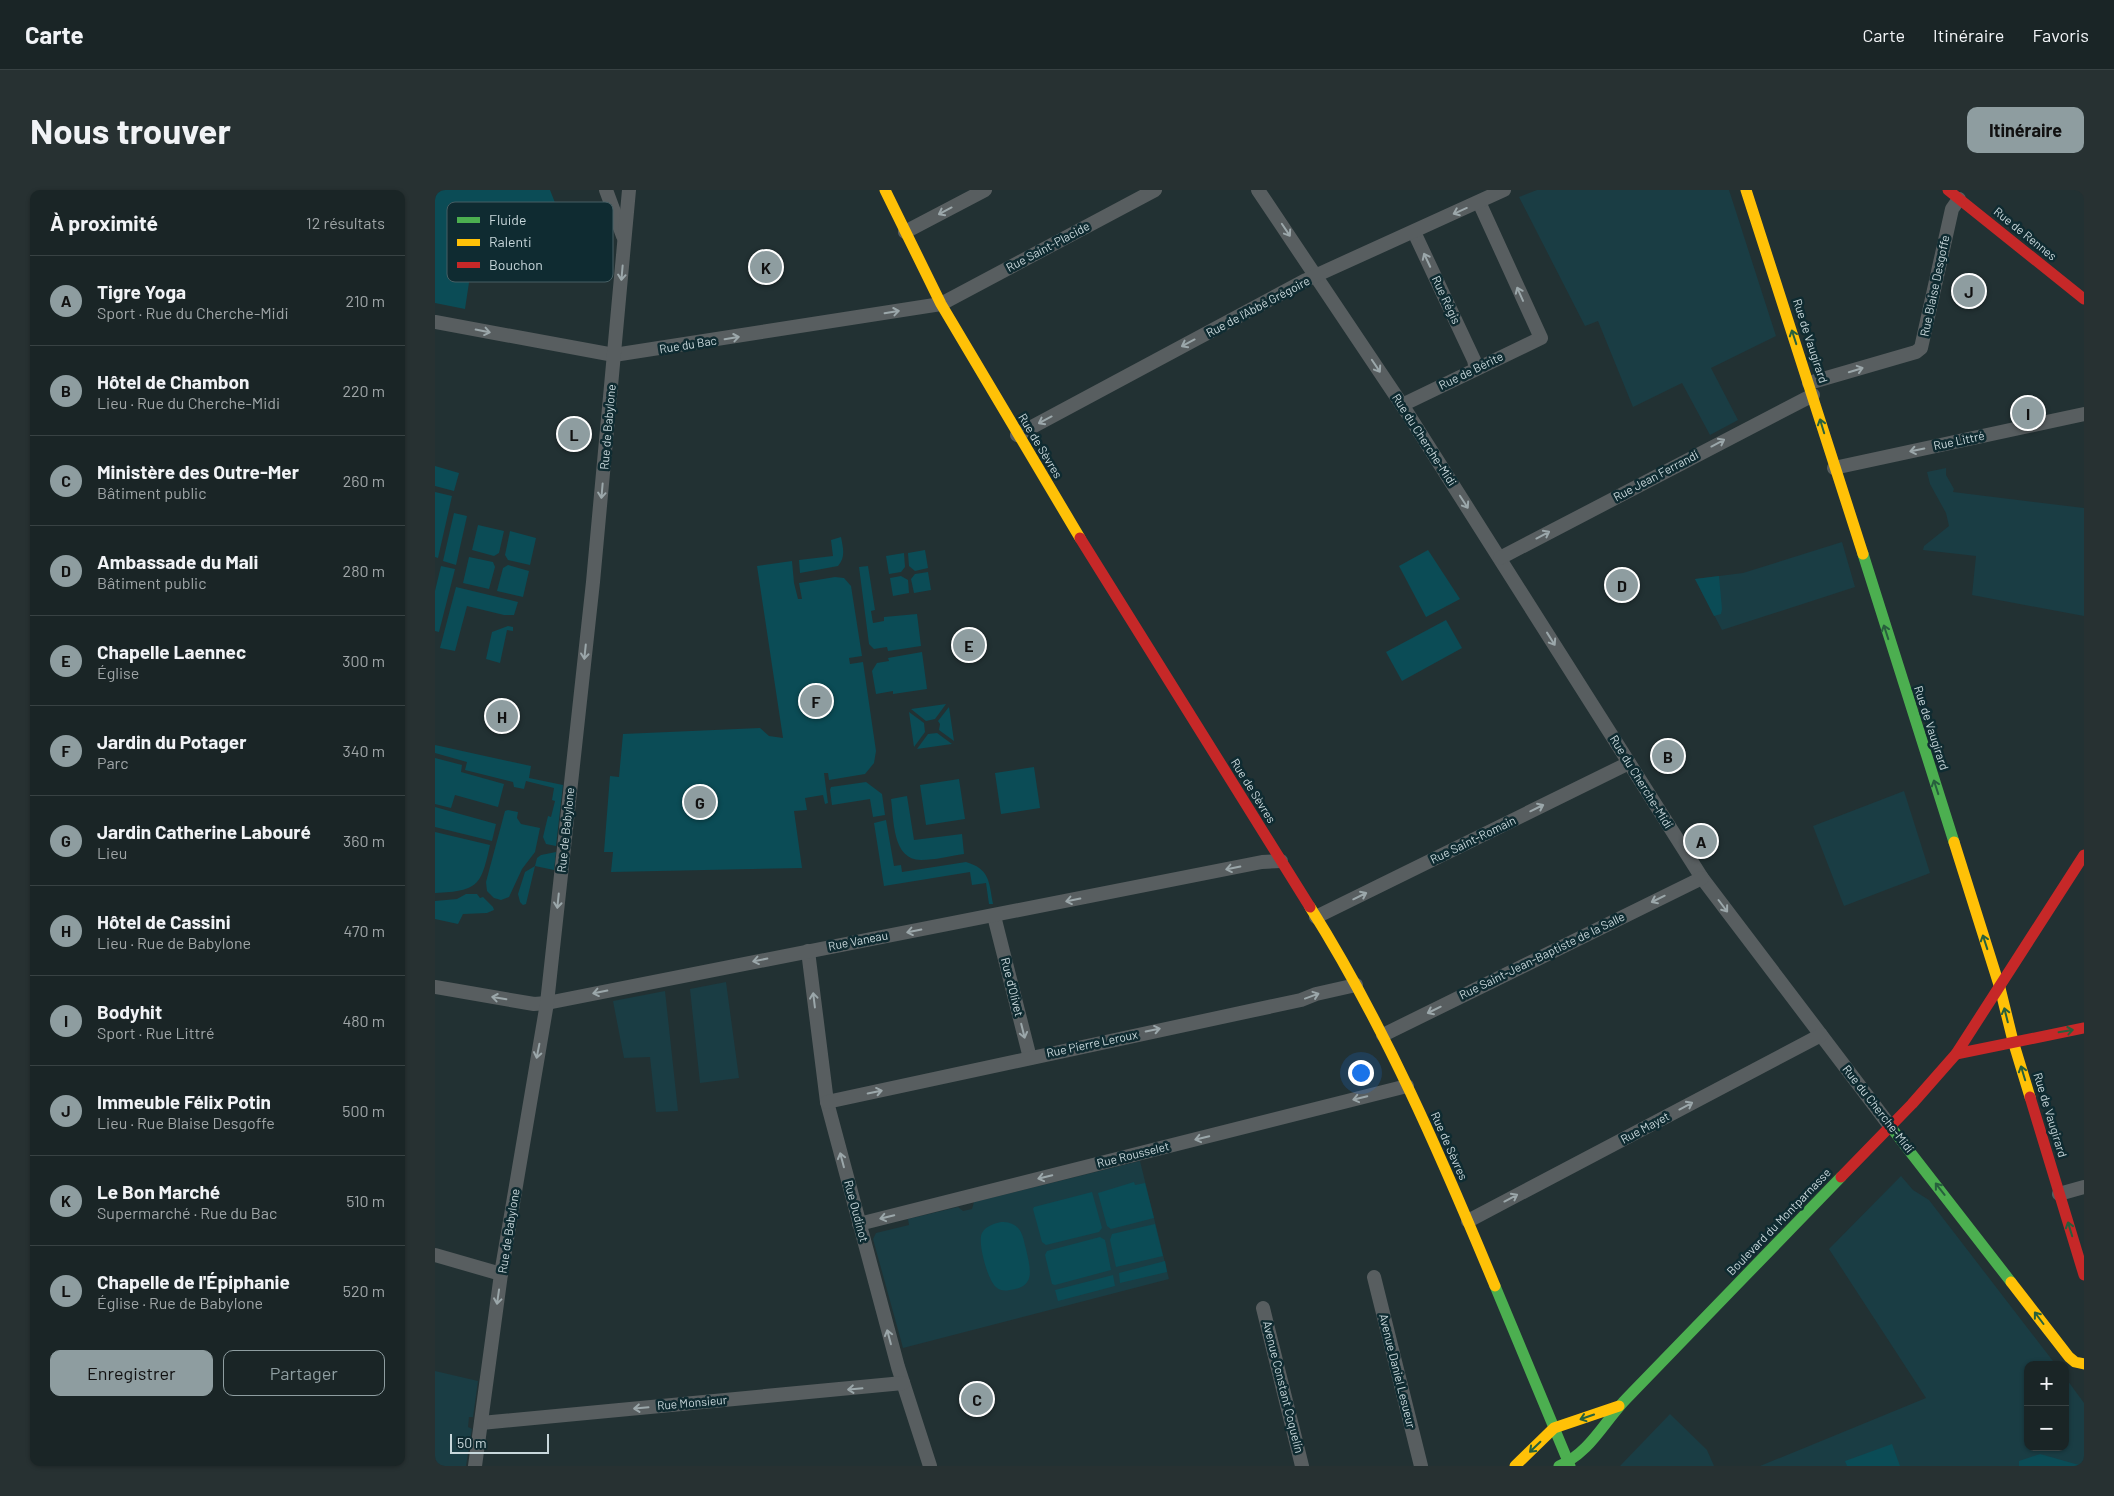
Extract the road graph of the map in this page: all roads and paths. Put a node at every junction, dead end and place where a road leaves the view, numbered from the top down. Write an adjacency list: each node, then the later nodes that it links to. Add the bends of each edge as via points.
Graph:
1 (605, 190): 11 (street)
2 (629, 190): 16 (street, Rue de Babylone)
3 (885, 190): 14 (main road, Rue de Sèvres)
4 (985, 190): 14 (street, one-way to 14)
5 (1155, 190): 19 (street, Rue Saint-Placide)
6 (1258, 190): 17 (street, Rue du Cherche-Midi, one-way to 17)
7 (1504, 190): 12 (street, Rue de l'Abbé Grégoire)
8 (1746, 190): 23 (main road, Rue de Vaugirard, one-way to 8)
9 (1948, 190): 10 (main road, Rue de Rennes)
10 (1959, 199): 18 (main road, Rue de Rennes); 23 (street, Rue Blaise Desgoffe, one-way to 10, via 1921,348 1952,209)
11 (610, 202)
12 (1479, 202): 15 (street, Rue de l'Abbé Grégoire, one-way to 15); 22 (street, Rue de Bérite, one-way to 12, via 1541,338)
13 (613, 210): 16 (street)
14 (905, 232): 19 (main road, Rue de Sèvres)
15 (1414, 232): 17 (street, Rue de l'Abbé Grégoire); 22 (street, Rue Régis, one-way to 15)
16 (625, 241): 21 (street, Rue de Babylone, one-way to 21)
17 (1316, 276): 24 (street, Rue du Cherche-Midi, one-way to 24); 26 (street, Rue de l'Abbé Grégoire, one-way to 26)
18 (2084, 300)
19 (941, 304): 21 (street, Rue du Bac, one-way to 19); 26 (main road, Rue de Sèvres)
20 (435, 322): 21 (street, Rue du Bac, one-way to 21)
21 (614, 355): 39 (street, Rue de Babylone, one-way to 39)
22 (1476, 369): 24 (street, Rue de Bérite)
23 (1811, 389): 27 (main road, Rue de Vaugirard, one-way to 23); 28 (street, Rue Jean Ferrandi, one-way to 23)
24 (1402, 405): 28 (street, Rue du Cherche-Midi, one-way to 28)
25 (2084, 414): 27 (street, Rue Littré, one-way to 27)
26 (1017, 436): 31 (main road, Rue de Sèvres)
27 (1834, 468): 38 (main road, Rue de Vaugirard, one-way to 27)
28 (1500, 558): 29 (street, Rue du Cherche-Midi, one-way to 29)
29 (1629, 763): 32 (street, Rue du Cherche-Midi); 34 (street, Rue Saint-Romain, one-way to 29)
30 (2084, 855): 38 (main road, Boulevard du Montparnasse)
31 (1281, 861): 33 (street, Rue Vaneau, one-way to 33, via 1262,862); 34 (main road, Rue de Sèvres)
32 (1702, 878): 41 (street, Rue Saint-Jean-Baptiste de la Salle, one-way to 41); 42 (street, Rue du Cherche-Midi, one-way to 42)
33 (994, 916): 35 (street, Rue Vaneau, one-way to 35); 45 (street, Rue d'Olivet, one-way to 45)
34 (1316, 917): 36 (main road, Rue de Sèvres)
35 (808, 951): 39 (street, Rue Vaneau, one-way to 39); 47 (street, Rue Oudinot, one-way to 35)
36 (1355, 985): 41 (main road, Rue de Sèvres); 45 (street, Rue Pierre Leroux, one-way to 36, via 1301,1000)
37 (435, 987): 39 (street, Rue Vaneau, one-way to 37, via 535,1004)
38 (2000, 988): 43 (main road, Rue de Vaugirard, one-way to 38); 44 (main road, Boulevard du Montparnasse)
39 (547, 1003): 55 (street, Rue de Babylone, one-way to 55)
40 (2084, 1028): 43 (main road, one-way to 40)
41 (1383, 1035): 46 (main road, Rue de Sèvres)
42 (1821, 1035): 48 (street, Rue du Cherche-Midi); 51 (street, Rue Mayet, one-way to 42)
43 (2013, 1041): 44 (main road); 50 (main road, Rue de Vaugirard, one-way to 43)
44 (1956, 1054): 48 (main road, Boulevard du Montparnasse)
45 (1030, 1058): 47 (street, Rue Pierre Leroux, one-way to 45)
46 (1407, 1086): 51 (main road, Rue de Sèvres); 52 (street, Rue Rousselet, one-way to 52)
47 (827, 1102): 52 (street, Rue Oudinot, one-way to 47)
48 (1890, 1126): 59 (main road, Rue du Cherche-Midi, one-way to 48, via 2069,1357); 61 (main road, Boulevard du Montparnasse)
49 (2084, 1187): 50 (street)
50 (2059, 1194): 54 (main road, Rue de Vaugirard, one-way to 50)
51 (1468, 1221): 63 (main road, Rue de Sèvres)
52 (859, 1224): 60 (street, Rue Oudinot, one-way to 52)
53 (435, 1255): 55 (street)
54 (2082, 1260): 56 (main road, Rue de Vaugirard)
55 (501, 1274): 62 (street, Rue de Babylone, one-way to 62)
56 (2084, 1275)
57 (1374, 1277): 68 (street, Avenue Daniel Lesueur)
58 (1263, 1308): 67 (street, Avenue Constant Coquelin)
59 (2084, 1364)
60 (903, 1383): 62 (street, Rue Monsieur, one-way to 62); 66 (street, Rue Oudinot)
61 (1619, 1406): 63 (main road, Boulevard du Montparnasse, one-way to 63); 64 (main road, Boulevard du Montparnasse, via 1585,1449)
62 (481, 1422): 65 (street, Rue de Babylone)
63 (1554, 1428): 64 (main road, Rue de Sèvres); 69 (main road, one-way to 69)
64 (1566, 1465)
65 (475, 1466)
66 (930, 1466)
67 (1302, 1466)
68 (1421, 1466)
69 (1515, 1466)

